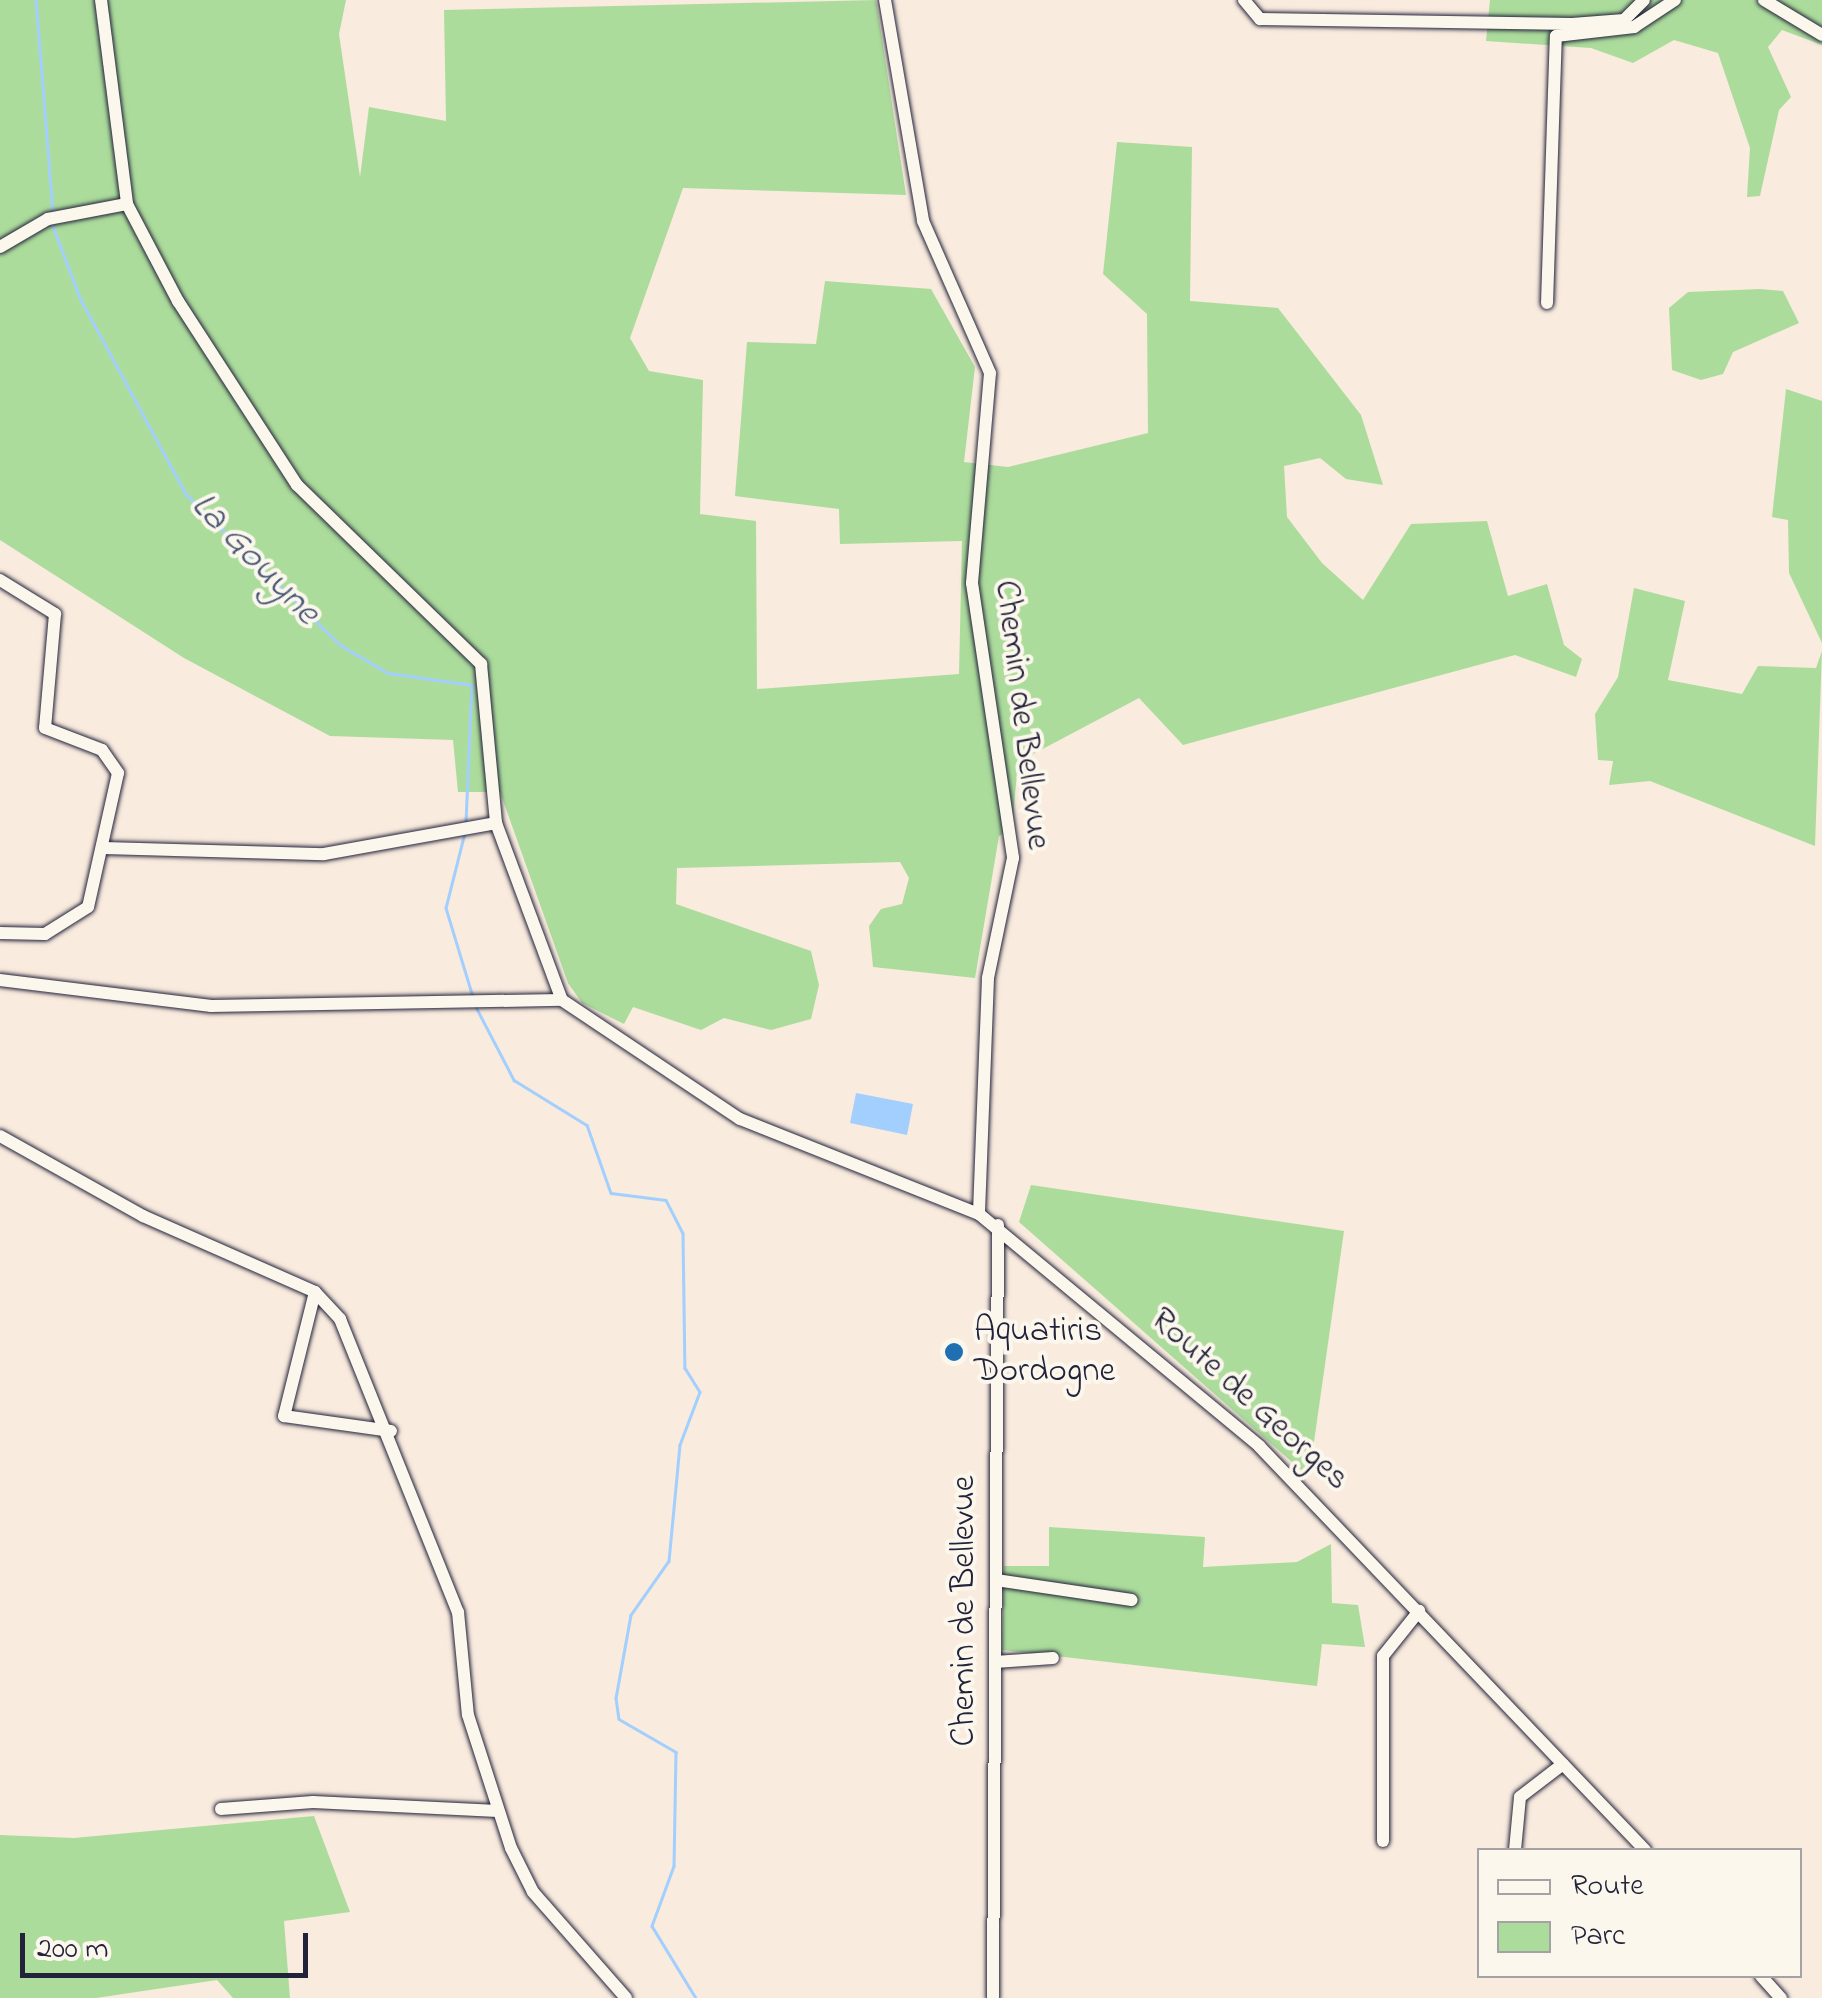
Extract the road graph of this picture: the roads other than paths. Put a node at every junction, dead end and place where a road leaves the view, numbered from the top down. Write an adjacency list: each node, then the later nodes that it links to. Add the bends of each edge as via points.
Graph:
1 (101, 0): 8 (street)
2 (884, 0): 18 (street, Chemin de Bellevue, via 923,221 990,373 972,582 1013,858 988,978)
3 (1244, 0): 4 (street, via 1260,19 1572,24 1624,20)
4 (1644, 0)
5 (1675, 0): 10 (street, via 1634,27 1556,36)
6 (1764, 0): 7 (street)
7 (1822, 35)
8 (126, 204): 9 (street, via 53,218); 12 (street, via 262,440 481,664)
9 (0, 247)
10 (1546, 302)
11 (0, 580): 13 (street, via 55,614 45,728 115,764)
12 (496, 822): 13 (street, via 324,854); 16 (street)
13 (104, 848): 14 (street, via 98,886 77,918 32,937)
14 (0, 933)
15 (0, 980): 16 (street, via 211,1006 463,996)
16 (562, 1000): 18 (street, Route de Georges, via 740,1119)
17 (0, 1136): 20 (street, via 143,1216)
18 (979, 1214): 19 (street, Route de Georges)
19 (998, 1225): 22 (street, Chemin de Bellevue); 24 (street, Route de Georges, via 1259,1446)
20 (315, 1292): 21 (street, via 340,1319); 21 (street, via 284,1416)
21 (391, 1431): 29 (street, via 458,1612 468,1715)
22 (996, 1580): 23 (street); 26 (street, Chemin de Bellevue)
23 (1132, 1600)
24 (1419, 1611): 27 (street, Route de Georges); 30 (street, via 1383,1656)
25 (1053, 1658): 26 (street)
26 (995, 1662): 35 (street, Chemin de Bellevue)
27 (1563, 1764): 31 (street, via 1520,1798); 32 (street, Route de Georges)
28 (220, 1810): 29 (street, via 313,1802)
29 (498, 1811): 34 (street, via 533,1892)
30 (1384, 1842)
31 (1515, 1848)
32 (1643, 1848)
33 (1763, 1978): 36 (street)
34 (626, 1998)
35 (993, 1998)
36 (1781, 1998)

